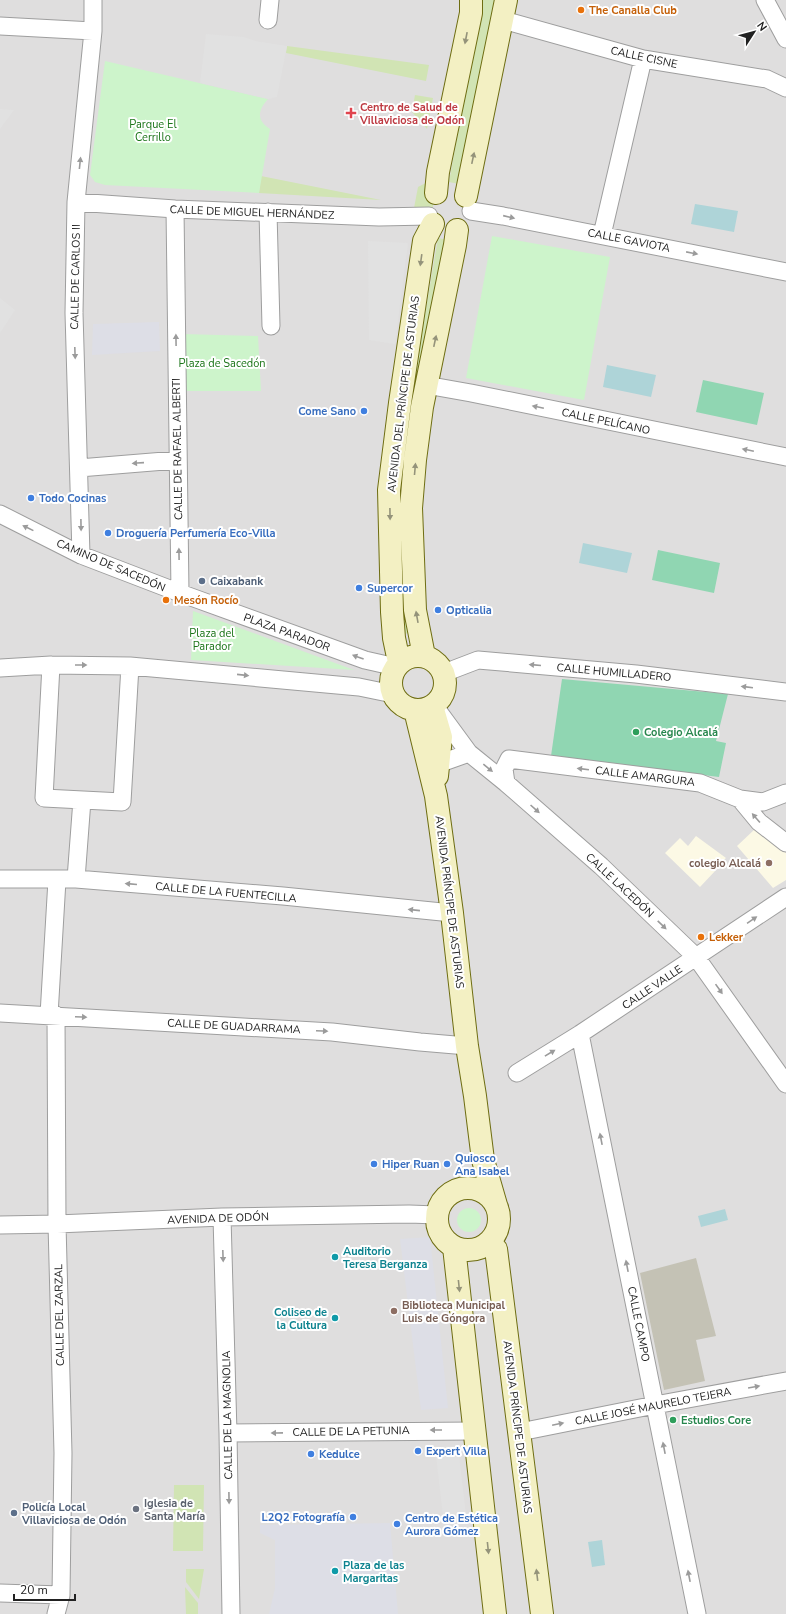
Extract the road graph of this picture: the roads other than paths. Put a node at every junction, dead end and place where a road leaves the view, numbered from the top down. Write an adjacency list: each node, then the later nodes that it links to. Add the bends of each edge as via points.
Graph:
1 (93, 0): 8 (street, CALLE DE CARLOS II)
2 (270, 0): 6 (street)
3 (472, 0): 12 (street, one-way to 12)
4 (765, 0): 9 (street)
5 (504, 10): 10 (street, CALLE CISNE); 14 (street, one-way to 5)
6 (268, 20)
7 (0, 26): 8 (street)
8 (92, 31): 13 (street, CALLE DE CARLOS II, one-way to 8)
9 (786, 39)
10 (643, 59): 11 (street, CALLE CISNE, via 767,79); 19 (street)
11 (786, 88)
12 (436, 193): 14 (street, via 452,189 459,191); 17 (street, via 429,204)
13 (76, 202): 15 (street, CALLE DE MIGUEL HERNÁNDEZ); 25 (street, CALLE DE CARLOS II, one-way to 25, via 74,313)
14 (468, 203): 18 (street, via 470,217 467,223); 19 (street, CALLE GAVIOTA, one-way to 19)
15 (175, 209): 16 (street, CALLE DE MIGUEL HERNÁNDEZ); 24 (street, CALLE DE RAFAEL ALBERTI, one-way to 15)
16 (268, 212): 17 (street, CALLE DE MIGUEL HERNÁNDEZ); 21 (street)
17 (431, 220): 18 (street, via 440,229 448,232); 30 (street, AVENIDA DEL PRÍNCIPE DE ASTURIAS, one-way to 30, via 424,241 389,490 392,612)
18 (457, 230): 22 (street, AVENIDA DEL PRÍNCIPE DE ASTURIAS, one-way to 18)
19 (602, 235): 20 (street, CALLE GAVIOTA, one-way to 20)
20 (786, 272)
21 (271, 326)
22 (426, 386): 23 (street, CALLE PELÍCANO, one-way to 22); 29 (street, AVENIDA DEL PRÍNCIPE DE ASTURIAS, one-way to 22, via 415,610 411,508)
23 (786, 458)
24 (177, 460): 25 (street, one-way to 25); 28 (street, CALLE DE RAFAEL ALBERTI, one-way to 24)
25 (79, 468): 27 (street, CALLE DE CARLOS II, one-way to 27)
26 (0, 514): 27 (street, CAMINO DE SACEDÓN, one-way to 26)
27 (81, 555): 28 (street, CAMINO DE SACEDÓN)
28 (180, 593): 30 (street, PLAZA PARADOR, one-way to 28, via 365,660)
29 (424, 656): 30 (street, via 415,655); 34 (street, via 432,659)
30 (397, 664): 36 (street, via 390,685)
31 (51, 665): 32 (street, one-way to 32); 33 (street); 44 (street, via 44,798)
32 (130, 666): 36 (street, one-way to 36, via 360,687); 44 (street, via 122,802)
33 (0, 668)
34 (444, 673): 35 (street, CALLE HUMILLADERO, one-way to 34, via 636,674 478,660); 37 (street, via 445,686 441,698)
35 (786, 692)
36 (393, 694): 37 (street, via 398,702 406,707)
37 (427, 707): 38 (street, CALLE LACEDÓN); 39 (street, via 441,737); 42 (street, AVENIDA PRÍNCIPE DE ASTURIAS)
38 (469, 753): 39 (street); 40 (street, CALLE LACEDÓN, one-way to 40)
39 (438, 764): 42 (street)
40 (506, 783): 43 (street, CALLE AMARGURA, one-way to 40, via 700,783 509,759 504,769); 51 (street, CALLE LACEDÓN, one-way to 51, via 601,866)
41 (786, 794): 43 (street, via 763,802)
42 (436, 796): 50 (street, AVENIDA PRÍNCIPE DE ASTURIAS)
43 (740, 799): 45 (street, CALLE AMARGURA, one-way to 43, via 759,822)
44 (82, 800): 47 (street)
45 (786, 843)
46 (0, 879): 48 (street, CALLE DE LA FUENTECILLA)
47 (76, 879): 48 (street, CALLE DE LA FUENTECILLA); 50 (street, CALLE DE LA FUENTECILLA, one-way to 47)
48 (57, 880): 53 (street, CALLE DEL ZARZAL)
49 (786, 897): 51 (street, CALLE VALLE, one-way to 49)
50 (452, 913): 55 (street, AVENIDA PRÍNCIPE DE ASTURIAS)
51 (696, 957): 54 (street, CALLE VALLE); 57 (street, CALLE LACEDÓN, one-way to 57)
52 (0, 1013): 53 (street, CALLE DE GUADARRAMA)
53 (52, 1015): 55 (street, CALLE DE GUADARRAMA, one-way to 55, via 332,1032); 63 (street, CALLE DEL ZARZAL)
54 (580, 1034): 56 (street, CALLE VALLE, one-way to 54); 68 (street, CALLE CAMPO, one-way to 54)
55 (467, 1046): 58 (street, AVENIDA PRÍNCIPE DE ASTURIAS)
56 (517, 1073)
57 (786, 1084)
58 (483, 1160): 59 (street); 60 (street)
59 (468, 1187): 60 (street, via 485,1192); 61 (street, via 459,1189 444,1199)
60 (496, 1205): 65 (street, via 499,1225)
61 (437, 1215): 62 (street, AVENIDA DE ODÓN); 66 (street, via 437,1225 441,1234)
62 (222, 1217): 63 (street, AVENIDA DE ODÓN); 71 (street, CALLE DE LA MAGNOLIA, one-way to 71)
63 (57, 1224): 64 (street, AVENIDA DE ODÓN); 73 (street, CALLE DEL ZARZAL, via 63,1453)
64 (0, 1225)
65 (489, 1243): 66 (street, via 472,1250); 70 (street, AVENIDA PRÍNCIPE DE ASTURIAS, via 496,1249)
66 (454, 1247): 69 (street, one-way to 69)
67 (786, 1381): 68 (street, CALLE JOSÉ MAURELO TEJERA, one-way to 67)
68 (655, 1405): 70 (street, CALLE JOSÉ MAURELO TEJERA, one-way to 68); 78 (street, CALLE CAMPO, one-way to 68)
69 (474, 1431): 71 (street, CALLE DE LA PETUNIA, one-way to 71); 76 (street, one-way to 76)
70 (520, 1432): 77 (street, AVENIDA PRÍNCIPE DE ASTURIAS, one-way to 70)
71 (228, 1433): 75 (street, CALLE DE LA MAGNOLIA, one-way to 75)
72 (0, 1593): 73 (street)
73 (60, 1595): 74 (street, CALLE DEL ZARZAL)
74 (56, 1614)
75 (231, 1614)
76 (495, 1614)
77 (542, 1614)
78 (697, 1614)

